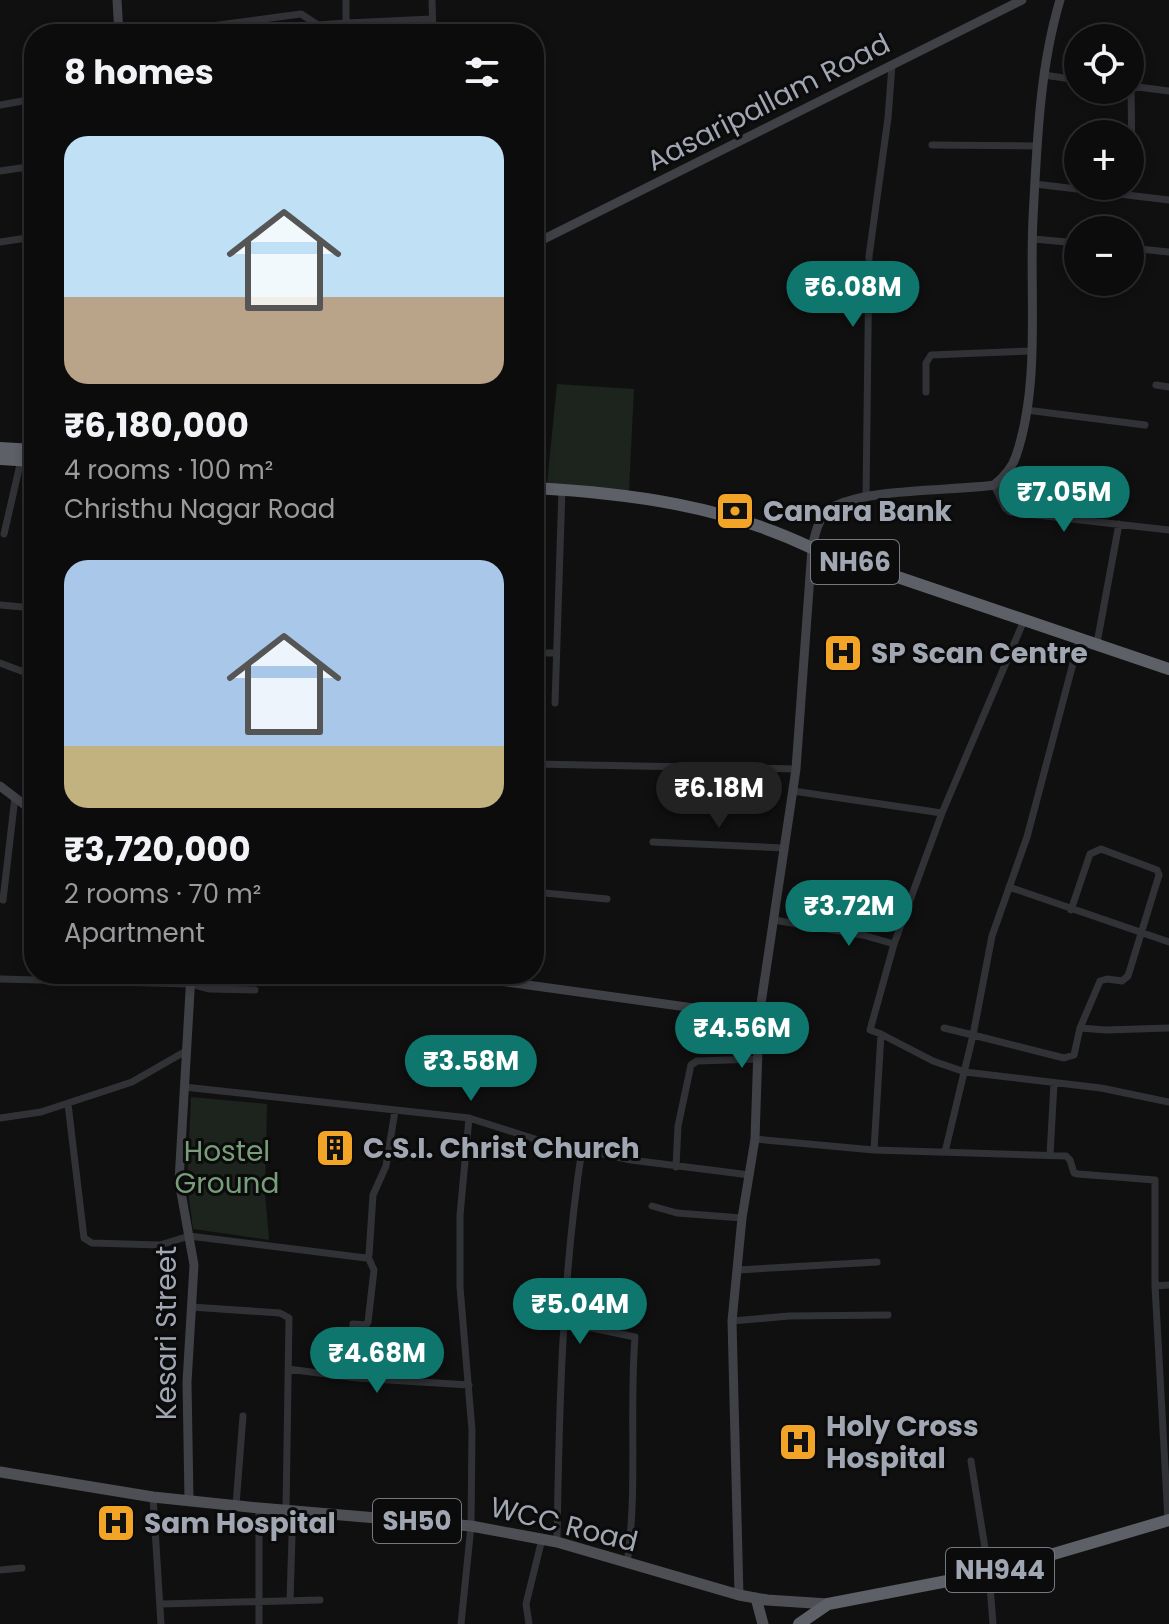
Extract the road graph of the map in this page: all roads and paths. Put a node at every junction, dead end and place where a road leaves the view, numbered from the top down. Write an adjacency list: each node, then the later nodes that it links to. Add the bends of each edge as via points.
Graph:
1 (117, 0): 8 (street)
2 (346, 0): 7 (street)
3 (432, 0): 6 (street)
4 (1022, 0): 13 (street, Aasaripallam Road)
5 (1060, 0): 14 (street)
6 (432, 19): 7 (street); 12 (street)
7 (346, 23): 11 (street)
8 (118, 24)
9 (226, 24): 10 (street, via 301,14)
10 (316, 24)
11 (332, 24)
12 (432, 24)
13 (892, 65): 27 (street, Aasaripallam Road); 47 (street, via 869,256)
14 (1044, 75): 15 (street); 21 (street)
15 (1064, 78)
16 (1144, 88): 17 (street)
17 (1169, 91)
18 (24, 101): 19 (street)
19 (0, 105)
20 (932, 145): 21 (street)
21 (1037, 146): 24 (street)
22 (24, 167): 23 (street)
23 (0, 171)
24 (1035, 184): 25 (street); 28 (street)
25 (1169, 200)
26 (24, 238): 29 (street)
27 (544, 239)
28 (1033, 239): 30 (street); 33 (street)
29 (0, 242)
30 (1064, 242)
31 (1144, 249): 32 (street)
32 (1169, 252)
33 (1031, 351): 36 (street, via 931,355); 37 (street)
34 (1156, 385): 35 (street)
35 (1169, 387)
36 (926, 392)
37 (1026, 410): 38 (street); 44 (street, via 1016,457)
38 (1145, 425)
39 (0, 448): 40 (highway)
40 (24, 449)
41 (0, 459): 42 (highway)
42 (24, 460)
43 (24, 470): 50 (street)
44 (994, 485): 47 (street); 48 (street, via 1010,512)
45 (544, 488): 46 (highway, NH66)
46 (562, 489): 51 (highway, NH66, via 716,511); 58 (street)
47 (866, 498): 51 (street, via 832,508 822,519)
48 (1119, 524): 49 (street); 56 (street)
49 (1169, 530)
50 (4, 534)
51 (812, 548): 54 (highway, NH66); 64 (street)
52 (0, 605): 53 (street)
53 (24, 607)
54 (1025, 618): 55 (highway, NH66); 69 (street)
55 (1080, 637): 56 (highway, NH66); 72 (street)
56 (1097, 643): 60 (highway, NH66)
57 (544, 653): 58 (street)
58 (556, 653): 62 (street)
59 (0, 663): 61 (street)
60 (1169, 669)
61 (24, 672)
62 (555, 703)
63 (544, 764): 64 (street)
64 (796, 769): 66 (street)
65 (0, 786): 67 (street)
66 (793, 791): 69 (street); 71 (street)
67 (15, 797): 68 (street); 75 (street)
68 (24, 804)
69 (942, 813): 80 (street)
70 (653, 842): 71 (street)
71 (784, 848): 77 (street)
72 (1009, 887): 76 (street); 92 (street, via 992,936)
73 (544, 893): 74 (street)
74 (607, 899)
75 (3, 900)
76 (1071, 910): 78 (street); 78 (street, via 1090,854 1101,849 1157,870)
77 (774, 920): 80 (street); 87 (street)
78 (1140, 933): 79 (street); 89 (street, via 1128,976 1100,981)
79 (1169, 942)
80 (894, 944): 91 (street, via 870,1030)
81 (0, 979): 82 (street)
82 (24, 979)
83 (544, 983): 87 (street)
84 (190, 984): 93 (street, Kesari Street)
85 (200, 984): 86 (street)
86 (255, 990)
87 (759, 1017): 94 (street)
88 (944, 1028): 92 (street)
89 (1080, 1028): 90 (street); 92 (street, via 1069,1058)
90 (1169, 1028)
91 (881, 1034): 95 (street); 105 (street)
92 (973, 1035): 95 (street)
93 (186, 1051): 97 (street, Kesari Street); 99 (street, via 132,1082)
94 (759, 1059): 103 (street); 108 (street, via 691,1065)
95 (965, 1072): 96 (street); 106 (street)
96 (1054, 1083): 98 (street); 107 (street)
97 (184, 1087): 100 (street); 112 (street, Kesari Street, via 179,1181)
98 (1169, 1102)
99 (68, 1104): 101 (street); 112 (street, via 84,1238 92,1243 160,1245)
100 (395, 1111): 102 (street); 113 (street, via 386,1166 373,1195)
101 (0, 1118)
102 (469, 1118): 104 (street); 124 (street, via 460,1287)
103 (755, 1139): 105 (street); 109 (street)
104 (582, 1149): 108 (street); 121 (street, via 569,1232)
105 (874, 1150): 106 (street)
106 (945, 1152): 107 (street)
107 (1050, 1155): 117 (street, via 1069,1158 1078,1174 1155,1180)
108 (676, 1167): 109 (street)
109 (750, 1175): 111 (street)
110 (652, 1206): 111 (street)
111 (742, 1218): 115 (street)
112 (189, 1236): 113 (street); 118 (street, Kesari Street, via 194,1265)
113 (368, 1257): 123 (street, via 374,1270 368,1322 353,1324)
114 (877, 1262): 115 (street)
115 (738, 1270): 120 (street)
116 (1169, 1285): 117 (street)
117 (1155, 1286): 126 (street)
118 (191, 1307): 122 (street, via 287,1315); 130 (street, Kesari Street)
119 (888, 1315): 120 (street)
120 (732, 1321): 143 (street)
121 (566, 1326): 138 (street); 139 (street, via 635,1337)
122 (288, 1369): 123 (street); 133 (street)
123 (351, 1377): 124 (street)
124 (469, 1385): 135 (street)
125 (243, 1416): 131 (street)
126 (1167, 1446): 134 (street)
127 (971, 1461): 142 (street)
128 (0, 1472): 129 (main road, WCC Road / SH50)
129 (153, 1497): 130 (main road, WCC Road / SH50); 148 (street)
130 (189, 1500): 131 (main road, WCC Road / SH50)
131 (236, 1505): 132 (main road, WCC Road / SH50)
132 (259, 1508): 133 (main road, WCC Road / SH50); 147 (street)
133 (286, 1510): 135 (main road, WCC Road / SH50)
134 (1168, 1520): 142 (highway, NH944)
135 (471, 1526): 137 (main road, WCC Road / SH50); 152 (street)
136 (292, 1536): 146 (street)
137 (542, 1539): 138 (main road, WCC Road / SH50); 153 (street, via 526,1604)
138 (557, 1542): 139 (main road, WCC Road / SH50)
139 (627, 1564): 143 (main road, WCC Road / SH50)
140 (22, 1568): 141 (street)
141 (0, 1570)
142 (989, 1573): 149 (highway, NH944); 156 (street)
143 (739, 1595): 144 (main road, WCC Road / SH50)
144 (756, 1598): 149 (main road, WCC Road / SH50); 154 (main road)
145 (320, 1600): 146 (street)
146 (290, 1601): 147 (street)
147 (259, 1602): 148 (street); 151 (street)
148 (161, 1604): 150 (street)
149 (828, 1604): 155 (highway, NH944)
150 (161, 1624)
151 (259, 1624)
152 (461, 1624)
153 (529, 1624)
154 (763, 1624)
155 (799, 1624)
156 (993, 1624)

